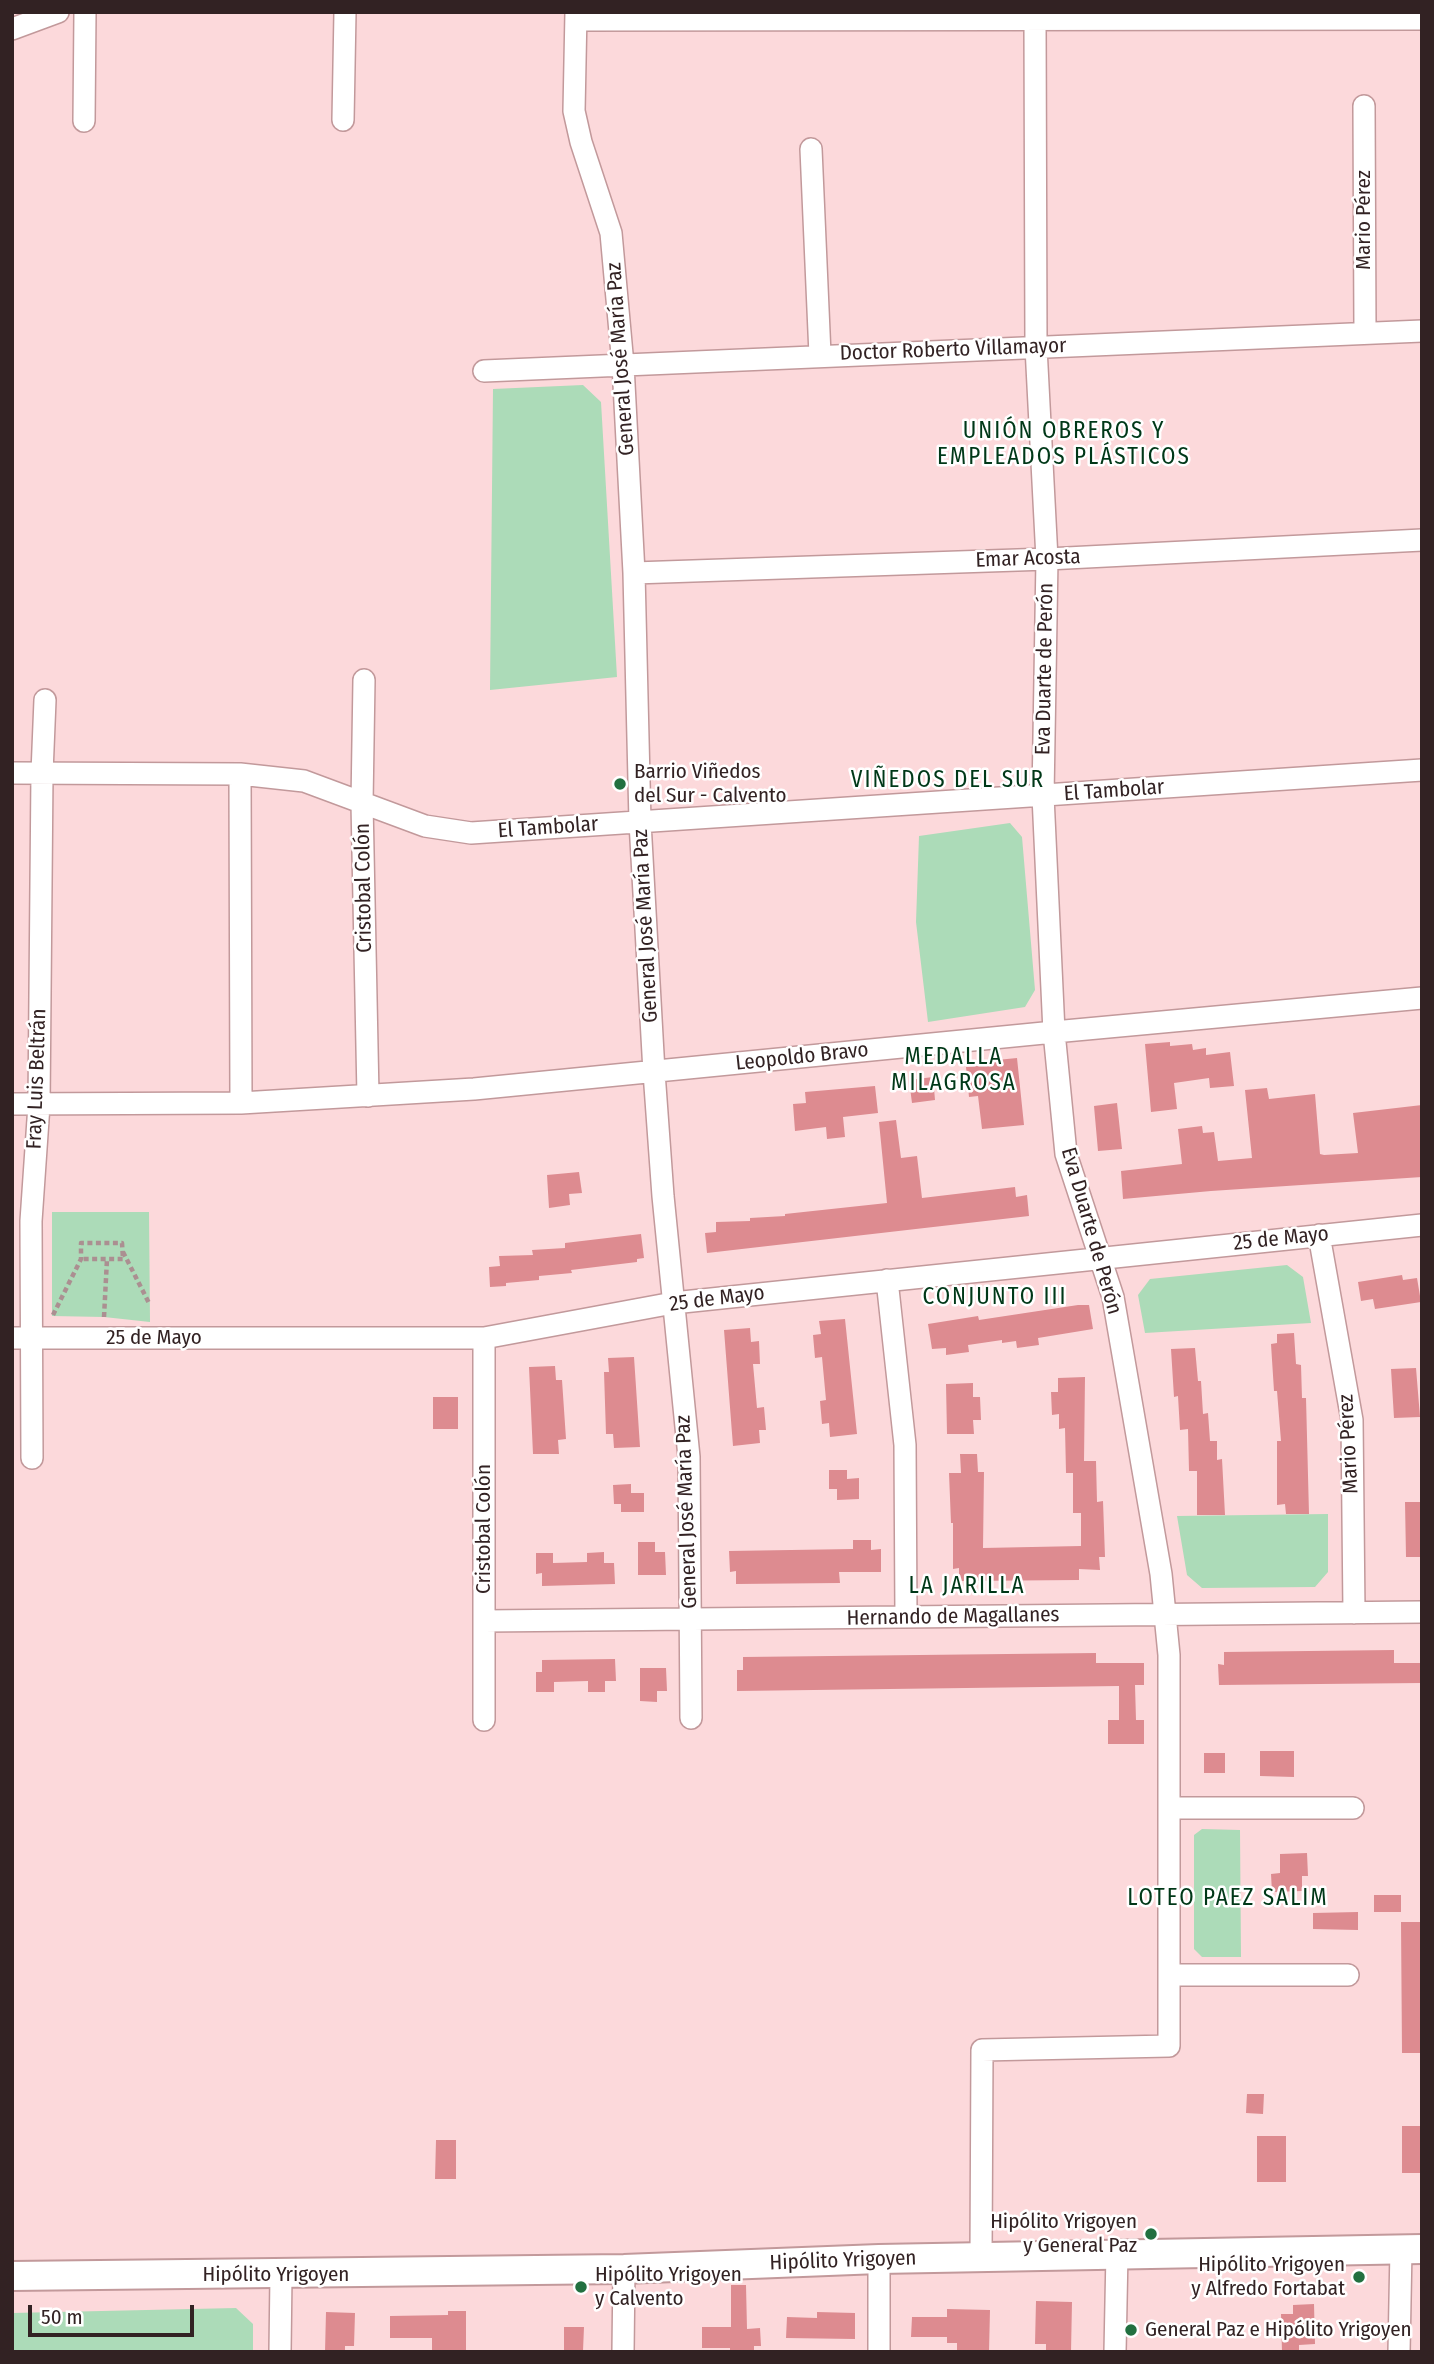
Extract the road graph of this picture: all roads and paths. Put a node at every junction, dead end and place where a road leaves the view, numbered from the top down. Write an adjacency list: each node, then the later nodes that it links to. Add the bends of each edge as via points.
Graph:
1 (58, 12): 8 (street)
2 (85, 12): 11 (street)
3 (345, 12): 10 (street)
4 (576, 16): 6 (street); 17 (street, General José María Paz, via 574,111 611,233)
5 (1064, 16): 6 (street); 7 (street)
6 (1035, 19): 15 (street, Eva Duarte de Perón)
7 (1422, 19)
8 (12, 29)
9 (1364, 106): 14 (street, Mario Pérez)
10 (343, 120)
11 (84, 121)
12 (811, 149): 16 (street)
13 (1422, 331): 14 (street, Doctor Roberto Villamayor)
14 (1365, 333): 15 (street, Doctor Roberto Villamayor)
15 (1037, 347): 16 (street, Doctor Roberto Villamayor); 20 (street, Eva Duarte de Perón)
16 (820, 355): 17 (street, Doctor Roberto Villamayor)
17 (623, 365): 18 (street, Doctor Roberto Villamayor); 21 (street, General José María Paz)
18 (484, 371)
19 (1422, 540): 20 (street, Emar Acosta)
20 (1046, 559): 21 (street, Emar Acosta); 28 (street, Eva Duarte de Perón)
21 (634, 573): 30 (street, General José María Paz)
22 (364, 680): 29 (street, Cristobal Colón)
23 (45, 700): 26 (street, Fray Luis Beltrán)
24 (1422, 771): 28 (street, El Tambolar)
25 (12, 773): 26 (street, El Tambolar)
26 (42, 773): 27 (street, El Tambolar); 37 (street, Fray Luis Beltrán)
27 (240, 774): 29 (street, El Tambolar, via 304,780); 35 (street)
28 (1043, 796): 30 (street, El Tambolar); 32 (street, Eva Duarte de Perón)
29 (362, 803): 30 (street, El Tambolar, via 425,826 471,833); 34 (street, Cristobal Colón)
30 (640, 822): 33 (street, General José María Paz)
31 (1422, 998): 32 (street, Leopoldo Bravo)
32 (1054, 1032): 33 (street, Leopoldo Bravo); 41 (street, Eva Duarte de Perón, via 1066,1154)
33 (654, 1072): 34 (street, Leopoldo Bravo); 45 (street, General José María Paz)
34 (368, 1096): 35 (street, Leopoldo Bravo)
35 (241, 1103): 37 (street, Leopoldo Bravo)
36 (12, 1104): 37 (street, Leopoldo Bravo)
37 (39, 1105): 49 (street, Fray Luis Beltrán)
38 (1422, 1225): 39 (street, 25 de Mayo)
39 (1319, 1235): 41 (street, 25 de Mayo); 53 (street, Mario Pérez, via 1352,1420)
40 (123, 1251): 42 (path, via 122,1242 81,1243); 43 (path, via 122,1259); 46 (path)
41 (1100, 1258): 44 (street, 25 de Mayo); 54 (street, Eva Duarte de Perón, via 1116,1310)
42 (81, 1259): 43 (path); 47 (path)
43 (107, 1259): 48 (path)
44 (887, 1280): 45 (street, 25 de Mayo); 55 (street, via 905,1445)
45 (673, 1304): 50 (street, 25 de Mayo); 56 (street, General José María Paz, via 689,1457)
46 (150, 1305)
47 (52, 1316)
48 (104, 1317)
49 (22, 1338): 50 (street, 25 de Mayo); 51 (street, Fray Luis Beltrán)
50 (484, 1338): 57 (street, Cristobal Colón)
51 (32, 1458)
52 (1422, 1612): 53 (street, Hernando de Magallanes)
53 (1354, 1613): 54 (street, Hernando de Magallanes)
54 (1165, 1615): 55 (street, Hernando de Magallanes); 60 (street, Eva Duarte de Perón)
55 (906, 1617): 56 (street, Hernando de Magallanes)
56 (690, 1619): 57 (street, Hernando de Magallanes); 58 (street, General José María Paz)
57 (484, 1621): 59 (street, Cristobal Colón)
58 (691, 1718)
59 (484, 1720)
60 (1169, 1808): 61 (street); 62 (street, Eva Duarte de Perón)
61 (1353, 1808)
62 (1169, 1975): 63 (street); 66 (street, Eva Duarte de Perón, via 1169,2046 982,2050)
63 (1348, 1975)
64 (1411, 2249): 65 (main road, Hipólito Yrigoyen); 75 (street)
65 (1117, 2253): 66 (main road, Hipólito Yrigoyen); 74 (street)
66 (981, 2257): 67 (main road, Hipólito Yrigoyen)
67 (879, 2259): 68 (main road, Hipólito Yrigoyen); 73 (street)
68 (624, 2269): 69 (main road, Hipólito Yrigoyen); 72 (street)
69 (281, 2275): 70 (main road, Hipólito Yrigoyen); 71 (street)
70 (12, 2276)
71 (280, 2352)
72 (623, 2352)
73 (879, 2352)
74 (1115, 2352)
75 (1399, 2352)

